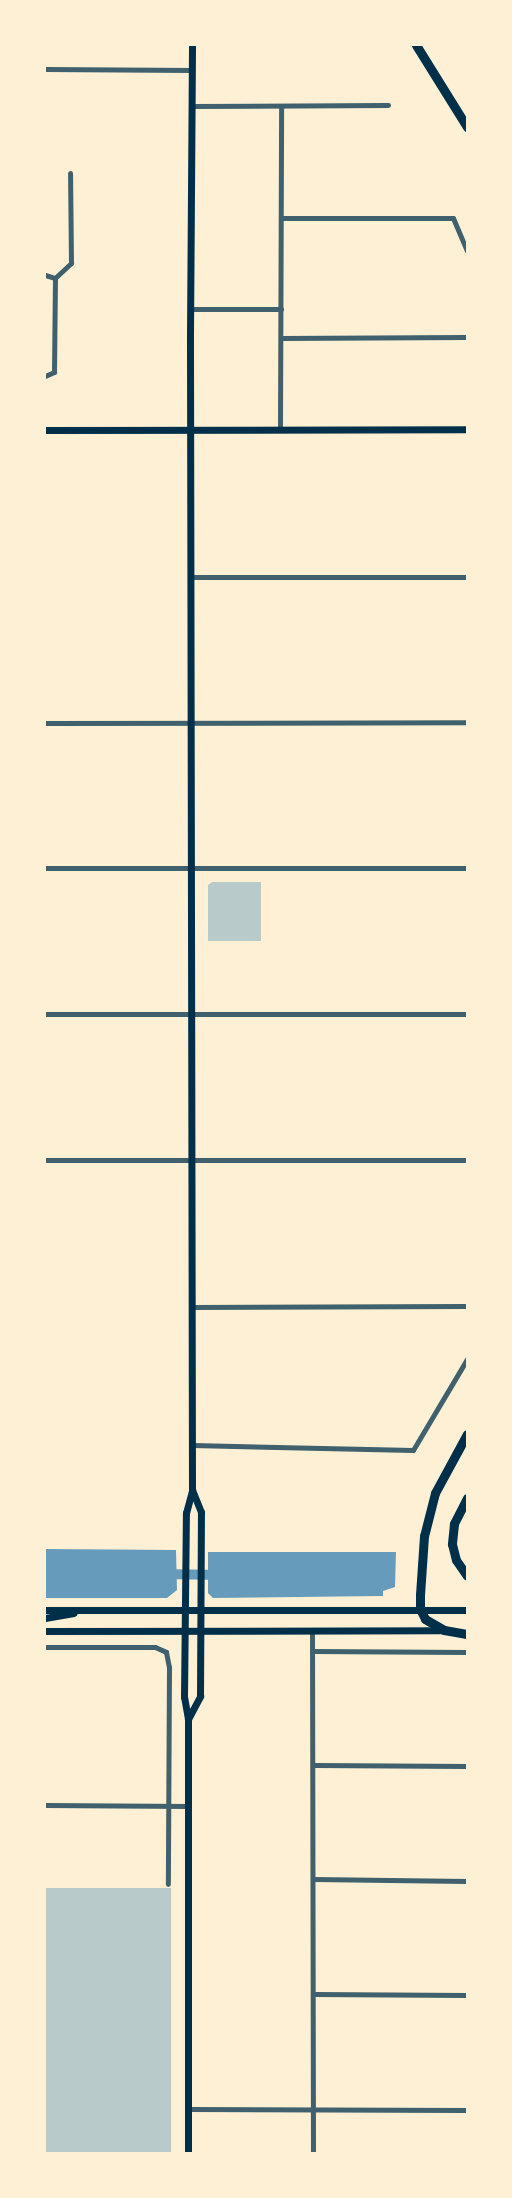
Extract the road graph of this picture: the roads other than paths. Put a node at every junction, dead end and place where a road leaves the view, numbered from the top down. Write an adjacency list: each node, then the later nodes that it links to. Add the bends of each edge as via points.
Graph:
1 (192, 45): 4 (main road)
2 (416, 45): 8 (highway)
3 (45, 69): 4 (street)
4 (192, 70): 6 (main road)
5 (388, 105): 7 (street)
6 (192, 106): 7 (street); 14 (main road)
7 (281, 106): 10 (street)
8 (467, 127)
9 (70, 173): 13 (street, via 71,262)
10 (282, 218): 11 (street, via 453,218); 15 (street)
11 (467, 251)
12 (45, 274): 13 (street)
13 (55, 278): 18 (street, via 54,372)
14 (191, 309): 15 (street); 19 (main road)
15 (281, 309): 17 (street)
16 (467, 337): 17 (street)
17 (281, 338): 20 (street)
18 (45, 376)
19 (191, 429): 20 (main road); 22 (main road); 23 (main road)
20 (280, 429): 21 (main road)
21 (467, 429)
22 (45, 430)
23 (191, 577): 24 (street); 25 (main road)
24 (467, 577)
25 (192, 722): 26 (street); 27 (street); 29 (main road)
26 (467, 722)
27 (45, 723)
28 (45, 868): 29 (street)
29 (190, 868): 30 (street); 32 (main road)
30 (467, 868)
31 (45, 1014): 32 (street)
32 (192, 1014): 33 (street); 35 (main road)
33 (467, 1014)
34 (45, 1160): 35 (street)
35 (192, 1160): 36 (street); 38 (main road)
36 (467, 1160)
37 (467, 1306): 38 (street)
38 (192, 1307): 41 (main road)
39 (467, 1359): 41 (street, via 413,1450)
40 (467, 1434): 45 (highway, via 435,1494 422,1556)
41 (192, 1446): 42 (main road)
42 (192, 1490): 49 (main road, via 186,1513); 50 (main road, via 201,1512)
43 (467, 1498): 44 (highway, via 454,1524 452,1544 456,1560)
44 (467, 1576)
45 (420, 1609): 48 (main road); 50 (main road); 52 (highway, via 425,1619)
46 (45, 1610): 47 (main road)
47 (88, 1610): 49 (main road); 51 (main road)
48 (467, 1610)
49 (185, 1611): 50 (main road); 54 (main road)
50 (200, 1611): 55 (main road)
51 (45, 1618)
52 (444, 1630): 56 (main road); 57 (highway)
53 (45, 1631): 54 (main road)
54 (184, 1632): 55 (main road); 61 (main road)
55 (200, 1632): 56 (main road); 61 (main road, via 200,1696)
56 (312, 1632): 59 (street)
57 (467, 1632)
58 (45, 1647): 65 (street, via 155,1647 166,1652)
59 (312, 1651): 60 (street); 62 (street)
60 (467, 1652)
61 (188, 1719): 66 (main road)
62 (314, 1765): 63 (street); 67 (street)
63 (467, 1766)
64 (45, 1805): 65 (street)
65 (168, 1806): 66 (street); 69 (street)
66 (188, 1806): 73 (main road)
67 (313, 1879): 68 (street); 70 (street)
68 (467, 1881)
69 (168, 1884)
70 (313, 1994): 71 (street); 72 (street)
71 (467, 1995)
72 (312, 2108): 73 (street); 74 (street); 76 (street)
73 (189, 2109): 75 (main road)
74 (467, 2110)
75 (188, 2153)
76 (313, 2153)

